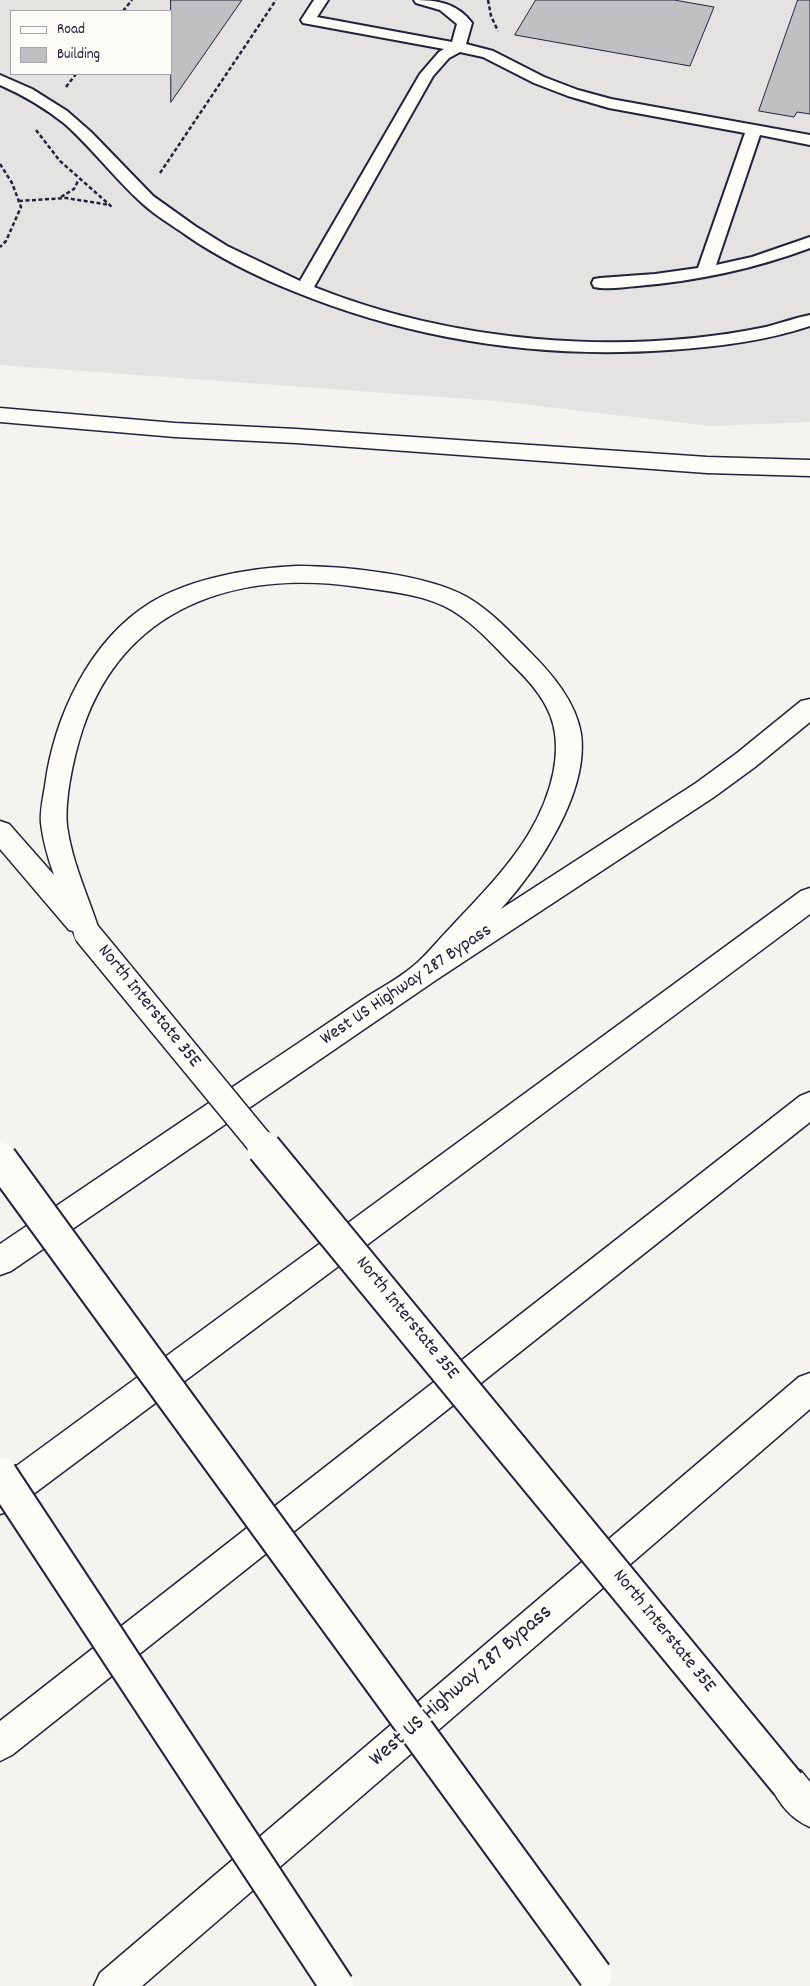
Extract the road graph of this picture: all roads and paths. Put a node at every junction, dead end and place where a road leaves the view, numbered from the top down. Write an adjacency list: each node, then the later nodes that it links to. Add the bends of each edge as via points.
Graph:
1 (132, 0): 5 (path)
2 (276, 0): 11 (path)
3 (320, 0): 6 (lane, via 308,20)
4 (421, 0): 6 (lane, via 445,7 465,23)
5 (124, 10)
6 (458, 47): 8 (lane, via 488,54 539,80 594,99); 20 (lane, via 444,55 427,74)
7 (0, 79): 20 (lane, via 26,91 68,120 154,206 220,250)
8 (754, 130): 9 (lane); 18 (lane)
9 (810, 140)
10 (0, 164): 14 (path)
11 (158, 176)
12 (79, 179): 13 (path, via 74,189)
13 (58, 198): 14 (path); 15 (path)
14 (19, 201): 17 (path, via 22,207)
15 (110, 205)
16 (810, 242): 18 (lane, via 779,255)
17 (0, 247)
18 (705, 274): 19 (lane)
19 (600, 283)
20 (304, 289): 21 (lane, via 346,306 418,326 488,340 564,348 651,347 719,340)
21 (810, 320)
22 (0, 415): 23 (main road, via 175,430 708,465)
23 (810, 468)
24 (810, 708): 28 (main road, West US Highway 287 Bypass, via 705,790)
25 (0, 831): 27 (main road, North Interstate 35E)
26 (810, 899): 34 (main road)
27 (87, 933): 28 (main road, via 54,822 59,764 73,717 99,668 155,612 175,601 213,588 271,575 322,573 360,577 426,591 456,602 481,619 534,671 558,704 566,726 569,744 567,763 546,828 523,864); 36 (main road, North Interstate 35E, bridge)
28 (426, 972): 31 (main road, West US Highway 287 Bypass)
29 (810, 1105): 35 (main road)
30 (0, 1159): 37 (main road, bridge)
31 (0, 1260)
32 (810, 1388): 38 (main road, West US Highway 287 Bypass)
33 (0, 1474): 39 (main road, bridge)
34 (0, 1498)
35 (0, 1743)
36 (803, 1797)
37 (599, 1981)
38 (113, 1986)
39 (337, 1986)

